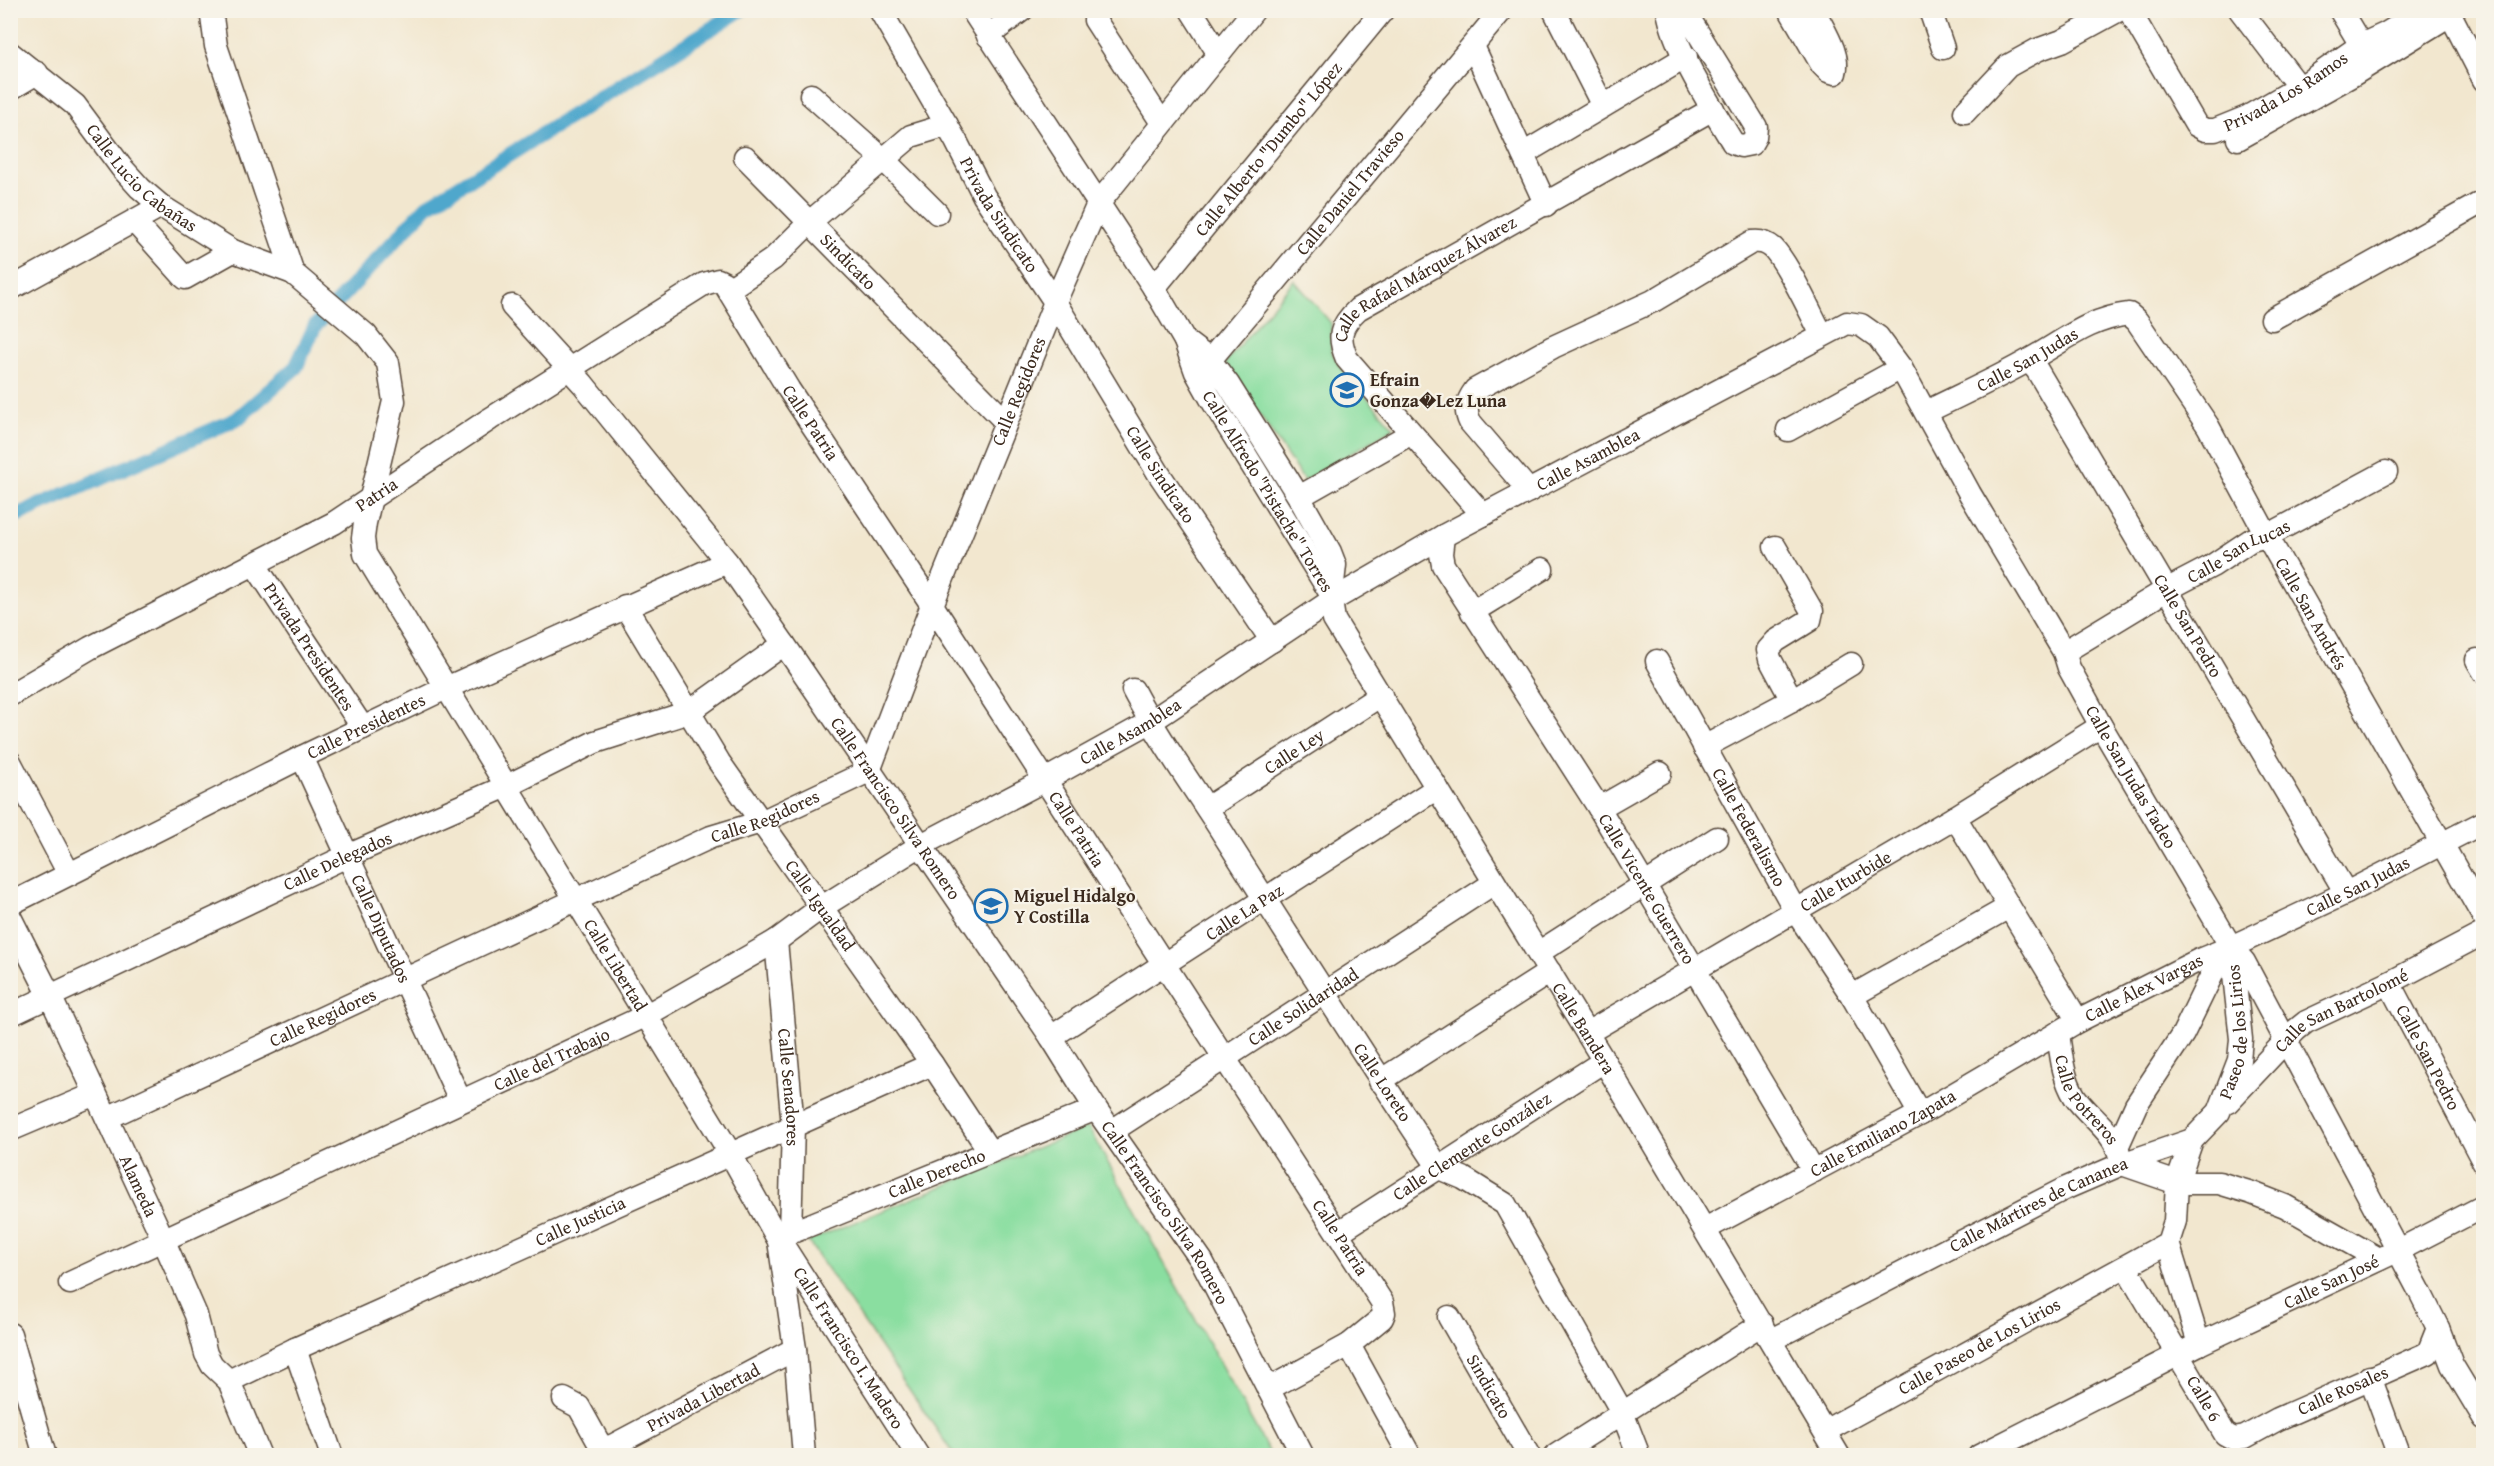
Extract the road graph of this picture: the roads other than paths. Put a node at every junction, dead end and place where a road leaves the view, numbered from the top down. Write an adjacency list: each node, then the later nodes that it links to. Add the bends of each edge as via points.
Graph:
1 (211, 10): 51 (street, via 216,46)
2 (880, 10): 38 (street, Privada Sindicato)
3 (972, 10): 22 (street, Calle Alfredo "Pistache" Torres)
4 (1022, 10): 22 (street)
5 (1191, 10): 27 (street)
6 (1254, 10): 27 (street, Calle Regidores)
7 (1383, 10): 52 (street, Calle Alberto "Dumbo" López)
8 (1502, 10): 24 (street, Calle Daniel Travieso)
9 (1554, 10): 34 (street)
10 (1668, 10): 28 (street, via 1670,26)
11 (1684, 10): 35 (street, via 1756,127 1751,144 1733,144)
12 (1790, 10): 13 (street, via 1822,65 1835,73 1835,58)
13 (1814, 10)
14 (1930, 10): 25 (street)
15 (2119, 10): 36 (street, via 2008,66)
16 (2129, 10): 31 (street, Privada Los Ramos, via 2190,116 2205,130 2247,117)
17 (2240, 10): 31 (street)
18 (2340, 10): 23 (street)
19 (2425, 10): 23 (street, Privada Los Ramos)
20 (2449, 13): 30 (street); 39 (street, via 2351,76)
21 (1095, 20): 37 (street)
22 (988, 36): 44 (street, Calle Alfredo "Pistache" Torres)
23 (2361, 45): 31 (street, Privada Los Ramos)
24 (1473, 46): 40 (street); 62 (street, Calle Daniel Travieso)
25 (1943, 48)
26 (10, 53): 29 (street, Calle Lucio Cabañas)
27 (1219, 54): 37 (street, Calle Regidores)
28 (1686, 57): 34 (street); 35 (street)
29 (37, 73): 32 (street); 46 (street, Calle Lucio Cabañas, via 75,105 121,167)
30 (2484, 80)
31 (2300, 87)
32 (10, 89)
33 (811, 95): 42 (street)
34 (1603, 106): 40 (street)
35 (1713, 109): 45 (street, Calle Rafaél Márquez Álvarez)
36 (1965, 112)
37 (1162, 123): 44 (street, Calle Regidores)
38 (947, 125): 42 (street, Sindicato, via 911,136); 55 (street, Privada Sindicato, via 984,196)
39 (2238, 139)
40 (1523, 154): 45 (street)
41 (745, 157): 49 (street)
42 (883, 159): 47 (street); 49 (street, Sindicato)
43 (2484, 201): 58 (street)
44 (1098, 204): 52 (street, Calle Alfredo "Pistache" Torres); 55 (street, Calle Regidores)
45 (1546, 205): 68 (street, Calle Rafaél Márquez Álvarez, via 1358,309 1346,320 1341,346 1347,359)
46 (161, 206): 48 (street); 50 (street, Calle Lucio Cabañas)
47 (937, 213)
48 (134, 221): 50 (street, via 185,278); 53 (street)
49 (811, 221): 54 (street, via 773,259); 66 (street, Sindicato)
50 (233, 251): 51 (street, Calle Lucio Cabañas)
51 (300, 280): 72 (street, Calle Libertad, via 357,327 388,363 394,401)
52 (1154, 288): 62 (street, Calle Alfredo "Pistache" Torres)
53 (10, 289)
54 (729, 289): 64 (street, Patria, via 718,280 704,284); 82 (street, Calle Patria, via 801,408)
55 (1055, 302): 66 (street, Calle Regidores); 85 (street, Calle Sindicato, via 1159,474)
56 (512, 306): 64 (street, Calle Francisco Silva Romero)
57 (2129, 314): 61 (street, Calle San Judas, via 2087,325); 75 (street, Calle San Andrés, via 2164,358 2208,426)
58 (2272, 319)
59 (1847, 323): 60 (street, Calle Asamblea); 63 (street, Calle San Judas Tadeo, via 1861,325 1878,337)
60 (1822, 335): 70 (street, Calle Asamblea); 70 (street, via 1785,266 1773,248 1762,241 1752,242 1653,301 1553,347 1475,390 1466,408 1470,422)
61 (2029, 361): 65 (street, Calle San Judas); 80 (street, Calle San Pedro)
62 (1203, 366): 71 (street, Calle Alfredo "Pistache" Torres); 81 (street, Calle Alfredo "Pistache" Torres)
63 (1901, 368): 65 (street, Calle San Judas Tadeo); 67 (street)
64 (569, 369): 72 (street, Patria); 77 (street, Calle Francisco Silva Romero)
65 (1926, 412): 87 (street, Calle San Judas Tadeo)
66 (1006, 422): 82 (street, Calle Regidores)
67 (1788, 430)
68 (1410, 434): 71 (street); 73 (street, Calle Rafaél Márquez Álvarez)
69 (2386, 472): 75 (street, Calle San Lucas)
70 (1529, 491): 73 (street, Calle Asamblea)
71 (1299, 497): 81 (street, Calle Alfredo "Pistache" Torres, via 1335,565)
72 (371, 499): 78 (street, Patria); 90 (street, Calle Libertad, via 363,538 365,554)
73 (1483, 515): 74 (street, Calle Asamblea)
74 (1443, 536): 81 (street, Calle Asamblea); 84 (street, Calle Vicente Guerrero, via 1443,565)
75 (2267, 536): 80 (street, Calle San Lucas, via 2251,540); 113 (street, Calle San Andrés)
76 (1775, 547): 94 (street, via 1812,611 1810,620 1776,640 1768,650)
77 (727, 562): 83 (street, Calle Presidentes); 86 (street, Calle Francisco Silva Romero)
78 (255, 565): 92 (street, Patria, via 90,648); 98 (street, Privada Presidentes)
79 (1542, 569): 84 (street)
80 (2168, 589): 87 (street, Calle San Lucas); 119 (street, Calle San Pedro)
81 (1331, 598): 85 (street, Calle Asamblea); 93 (street, Calle Bandera, via 1334,620)
82 (932, 605): 102 (street, Calle Regidores); 104 (street, Calle Patria)
83 (625, 606): 90 (street, Calle Presidentes); 95 (street, Calle Igualdad)
84 (1472, 612): 108 (street, Calle Vicente Guerrero)
85 (1272, 641): 96 (street, Calle Asamblea)
86 (784, 644): 95 (street); 102 (street, Calle Francisco Silva Romero)
87 (2064, 652): 97 (street, Calle San Judas Tadeo)
88 (1658, 661): 99 (street, Calle Federalismo)
89 (1851, 664): 94 (street)
90 (446, 688): 98 (street, Calle Presidentes); 105 (street, Calle Libertad)
91 (1133, 690): 96 (street, Calle Loreto)
92 (10, 695)
93 (1381, 695): 106 (street, Calle Bandera); 107 (street, Calle Ley)
94 (1792, 700): 99 (street)
95 (689, 712): 105 (street, Calle Delegados, via 595,742); 110 (street, Calle Igualdad)
96 (1150, 722): 104 (street, Calle Asamblea); 107 (street, Calle Loreto)
97 (2101, 726): 109 (street, Calle Iturbide); 130 (street, Calle San Judas Tadeo)
98 (363, 728): 100 (street, Calle Presidentes)
99 (1704, 747): 125 (street, Calle Federalismo)
100 (302, 757): 115 (street, Calle Diputados); 116 (street, Calle Presidentes)
101 (10, 762): 116 (street)
102 (870, 771): 110 (street, Calle Regidores); 114 (street, Calle Francisco Silva Romero)
103 (1660, 773): 108 (street)
104 (1046, 780): 114 (street, Calle Asamblea); 131 (street, Calle Patria)
105 (507, 786): 115 (street, Calle Delegados); 121 (street, Calle Libertad)
106 (1437, 788): 117 (street, Calle Bandera); 120 (street, Calle La Paz)
107 (1207, 808): 120 (street, Calle Loreto)
108 (1599, 808): 118 (street, Calle Vicente Guerrero)
109 (1955, 817): 124 (street); 125 (street, Calle Iturbide)
110 (762, 822): 121 (street, Calle Regidores, via 711,837); 123 (street, Calle Igualdad)
111 (2484, 822): 113 (street, Calle San Judas)
112 (1717, 838): 118 (street)
113 (2442, 844): 119 (street, Calle San Judas); 127 (street, Calle San Andrés)
114 (921, 845): 123 (street, Calle del Trabajo); 144 (street, Calle Francisco Silva Romero)
115 (347, 856): 134 (street, Calle Diputados); 138 (street, Calle Delegados)
116 (69, 874): 122 (street, Calle Presidentes)
117 (1494, 883): 132 (street, Calle Bandera); 136 (street, Calle Solidaridad)
118 (1645, 885): 132 (street); 133 (street, Calle Vicente Guerrero)
119 (2346, 893): 130 (street, Calle San Judas)
120 (1264, 898): 131 (street, Calle La Paz); 136 (street, Calle Loreto)
121 (576, 900): 134 (street, Calle Regidores); 140 (street, Calle Libertad)
122 (10, 904)
123 (822, 907): 129 (street, Calle del Trabajo); 148 (street, Calle Igualdad)
124 (2009, 907): 137 (street); 141 (street)
125 (1795, 910): 133 (street, Calle Iturbide); 137 (street, Calle Federalismo)
126 (10, 917): 138 (street, Alameda)
127 (2484, 918)
128 (2484, 933): 135 (street, Calle San Bartolomé)
129 (776, 941): 140 (street, Calle del Trabajo); 156 (street, Calle Senadores)
130 (2228, 949): 141 (street, Calle Álex Vargas); 145 (street, Calle San Judas Tadeo, via 2244,962); 153 (street, Paseo de los Lirios, via 2241,1039 2239,1060); 162 (street, via 2183,1034 2136,1105)
131 (1164, 963): 144 (street, Calle La Paz); 146 (street, Calle Patria)
132 (1544, 963): 142 (street, Calle Bandera); 149 (street)
133 (1694, 969): 142 (street, Calle Iturbide); 165 (street, Calle Vicente Guerrero)
134 (403, 980): 151 (street, Calle Diputados); 155 (street, Calle Regidores)
135 (2389, 983): 145 (street, Calle San Bartolomé, via 2306,1022); 163 (street, Calle San Pedro)
136 (1324, 994): 146 (street, Calle Solidaridad); 149 (street, Calle Loreto)
137 (1852, 996): 154 (street, Calle Federalismo)
138 (51, 998): 139 (street, Calle Delegados); 150 (street, Alameda)
139 (10, 1015)
140 (645, 1016): 151 (street, Calle del Trabajo); 161 (street, Calle Libertad)
141 (2078, 1021): 143 (street, Calle Álex Vargas)
142 (1587, 1033): 147 (street, Calle Bandera)
143 (2058, 1033): 154 (street, Calle Emiliano Zapata); 162 (street, Calle Potreros, via 2063,1070 2076,1097)
144 (1051, 1037): 152 (street, Calle Francisco Silva Romero)
145 (2287, 1040): 153 (street, Calle San Bartolomé); 173 (street, Calle San Judas Tadeo)
146 (1225, 1058): 158 (street, Calle Solidaridad); 169 (street, Calle Patria)
147 (1604, 1061): 164 (street, Calle Clemente González); 168 (street, Calle Bandera)
148 (932, 1064): 156 (street, Calle Justicia); 160 (street, Calle Igualdad)
149 (1380, 1081): 164 (street, Calle Loreto)
150 (95, 1094): 155 (street, Alameda); 157 (street)
151 (460, 1100): 171 (street, Calle del Trabajo)
152 (1096, 1109): 158 (street, Calle Francisco Silva Romero); 160 (street, Calle Derecho)
153 (2218, 1113): 159 (street, Paseo de los Lirios)
154 (1920, 1114): 165 (street, Calle Emiliano Zapata)
155 (107, 1118): 171 (street, Alameda)
156 (793, 1126): 161 (street, Calle Justicia); 170 (street, Calle Senadores)
157 (10, 1130)
158 (1112, 1131): 189 (street, Calle Francisco Silva Romero, via 1202,1260)
159 (2192, 1140): 162 (street); 166 (street, Paseo de los Lirios)
160 (990, 1152): 170 (street, Calle Derecho)
161 (729, 1153): 170 (street, Calle Libertad); 182 (street, Calle Justicia)
162 (2120, 1154): 166 (street, Calle Mártires de Cananea); 178 (street, Calle Mártires de Cananea, via 2064,1189)
163 (2484, 1163)
164 (1439, 1168): 169 (street, Calle Clemente González); 191 (street, via 1505,1204)
165 (1814, 1171): 168 (street, Calle Emiliano Zapata)
166 (2177, 1183): 172 (street, Paseo de los Lirios, via 2175,1221); 173 (street, Calle Mártires de Cananea, via 2219,1183 2252,1193)
167 (2484, 1206): 173 (street, Calle San José)
168 (1705, 1229): 178 (street, Calle Bandera)
169 (1339, 1233): 181 (street, Calle Patria, via 1384,1308 1382,1318)
170 (784, 1237): 183 (street, Calle Libertad); 199 (street, Calle Francisco I. Madero)
171 (163, 1239): 175 (street, Calle del Trabajo); 188 (street, Alameda, via 196,1316 206,1354)
172 (2168, 1243): 174 (street); 180 (street)
173 (2388, 1255): 177 (street, Calle San Judas Tadeo); 180 (street, Calle San José)
174 (2130, 1264): 185 (street, Calle 6); 193 (street, Calle Paseo de Los Lirios)
175 (70, 1283)
176 (1449, 1317): 202 (street, Sindicato)
177 (2438, 1328): 184 (street); 186 (street, Calle San Judas Tadeo)
178 (1767, 1332): 191 (street, Calle Mártires de Cananea); 193 (street, Calle Bandera)
179 (10, 1334): 195 (street)
180 (2199, 1344): 185 (street, Calle San José)
181 (1349, 1345): 189 (street, Calle Patria); 201 (street)
182 (295, 1349): 188 (street, Calle Justicia); 197 (street)
183 (795, 1349): 190 (street, Privada Libertad, via 612,1446 599,1443 579,1407); 198 (street, Calle Libertad)
184 (2428, 1353): 186 (street); 187 (street, Calle Rosales)
185 (2178, 1355): 194 (street, Calle 6, via 2225,1434); 206 (street, Calle San José)
186 (2452, 1365): 192 (street, Calle San Judas Tadeo)
187 (2370, 1377): 194 (street, Calle Rosales); 207 (street)
188 (230, 1381): 196 (street, Alameda)
189 (1268, 1389): 200 (street, Calle Francisco Silva Romero)
190 (564, 1399)
191 (1622, 1412): 203 (street, Calle Mártires de Cananea); 204 (street)
192 (2484, 1418)
193 (1825, 1431): 205 (street, Calle Bandera)
194 (2234, 1439)
195 (45, 1455)
196 (260, 1455)
197 (332, 1455)
198 (804, 1455)
199 (918, 1455)
200 (1303, 1455)
201 (1410, 1455)
202 (1529, 1455)
203 (1555, 1455)
204 (1639, 1455)
205 (1839, 1455)
206 (1979, 1455)
207 (2399, 1455)

